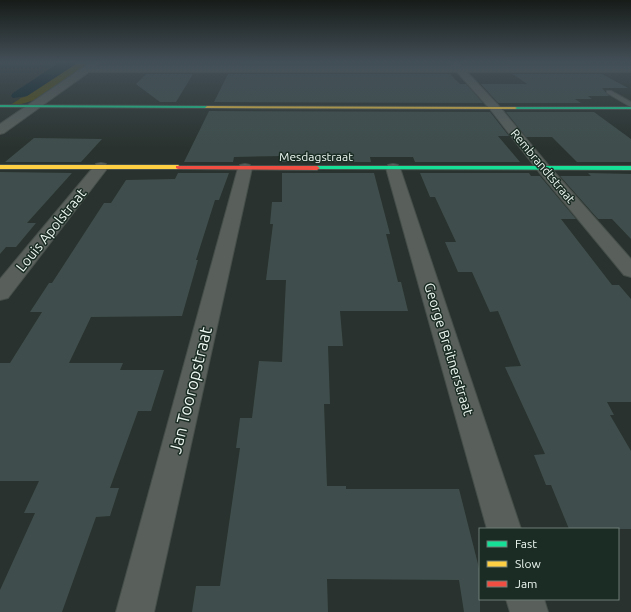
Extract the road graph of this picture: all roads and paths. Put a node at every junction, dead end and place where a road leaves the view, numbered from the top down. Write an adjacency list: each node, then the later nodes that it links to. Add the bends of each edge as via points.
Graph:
1 (55, 91): 5 (street)
2 (478, 91): 7 (street, Rembrandtstraat)
3 (609, 92): 6 (lane)
4 (0, 106): 5 (street)
5 (32, 106): 7 (street); 8 (street)
6 (631, 106): 7 (street)
7 (494, 108): 14 (street, Rembrandtstraat)
8 (0, 130)
9 (0, 167): 10 (street, Mesdagstraat)
10 (101, 167): 11 (street, Mesdagstraat); 16 (street, Louis Apolstraat)
11 (245, 168): 12 (street, Mesdagstraat); 19 (street, Jan Tooropstraat)
12 (393, 168): 14 (street, Mesdagstraat); 17 (street, George Breitnerstraat)
13 (631, 168): 14 (street, Mesdagstraat)
14 (544, 169): 15 (street, Rembrandtstraat)
15 (631, 271)
16 (0, 293)
17 (504, 528)
18 (526, 600): 20 (street)
19 (135, 612)
20 (529, 612)

